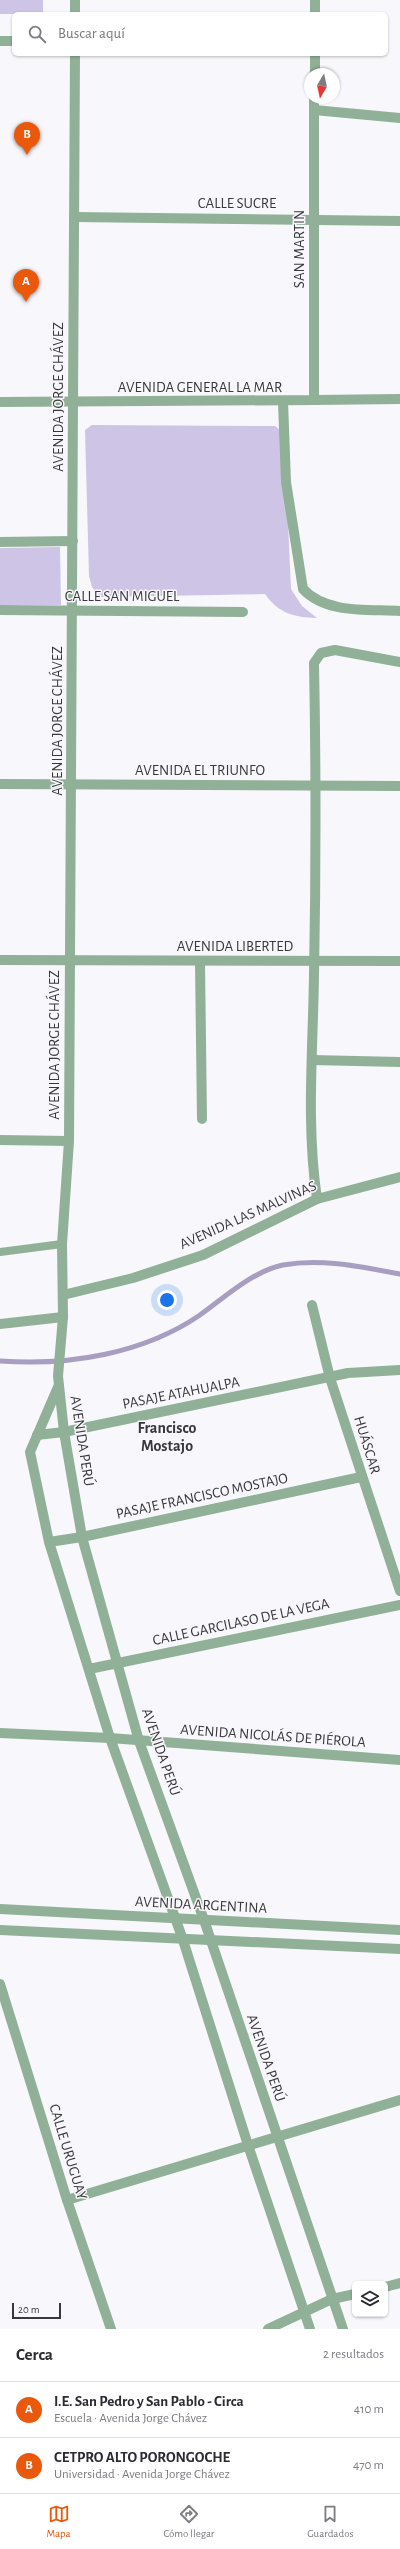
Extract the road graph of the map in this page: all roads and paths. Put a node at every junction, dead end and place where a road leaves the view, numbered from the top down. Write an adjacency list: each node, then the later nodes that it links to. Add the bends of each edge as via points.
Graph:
1 (75, 0): 3 (street)
2 (315, 0): 4 (street)
3 (75, 12)
4 (315, 12)
5 (0, 41): 6 (street)
6 (12, 41)
7 (74, 56): 13 (street, AVENIDA JORGE CHÁVEZ)
8 (315, 56): 9 (street)
9 (314, 68)
10 (314, 104): 11 (street, SAN MARTIN)
11 (314, 110): 12 (street); 14 (street, SAN MARTIN)
12 (400, 118)
13 (74, 217): 14 (street, CALLE SUCRE); 19 (street, AVENIDA JORGE CHÁVEZ)
14 (314, 218): 15 (street, CALLE SUCRE); 17 (street, SAN MARTIN)
15 (400, 220)
16 (400, 399): 17 (street, AVENIDA GENERAL LA MAR)
17 (314, 400): 20 (street, AVENIDA GENERAL LA MAR)
18 (0, 402): 19 (street, AVENIDA GENERAL LA MAR)
19 (73, 402): 20 (street, AVENIDA GENERAL LA MAR); 21 (street, AVENIDA JORGE CHÁVEZ)
20 (283, 402): 25 (street, via 286,482 303,589 310,596 333,605)
21 (73, 541): 22 (street); 24 (street, AVENIDA JORGE CHÁVEZ)
22 (0, 542)
23 (0, 610): 24 (street, CALLE SAN MIGUEL)
24 (72, 611): 26 (street, CALLE SAN MIGUEL); 29 (street, AVENIDA JORGE CHÁVEZ)
25 (400, 611)
26 (243, 612)
27 (400, 662): 30 (street, via 335,650 321,653 314,663)
28 (0, 784): 29 (street, AVENIDA EL TRIUNFO)
29 (71, 784): 30 (street, AVENIDA EL TRIUNFO); 35 (street, AVENIDA JORGE CHÁVEZ)
30 (316, 786): 31 (street, AVENIDA EL TRIUNFO); 33 (street)
31 (400, 786)
32 (0, 960): 35 (street, AVENIDA LIBERTED)
33 (314, 960): 34 (street, AVENIDA LIBERTED); 36 (street, AVENIDA LIBERTED); 37 (street)
34 (400, 961)
35 (70, 962): 36 (street, AVENIDA LIBERTED); 41 (street, AVENIDA JORGE CHÁVEZ)
36 (200, 962): 39 (street)
37 (312, 1060): 38 (street); 43 (street, via 312,1162)
38 (400, 1062)
39 (202, 1119)
40 (0, 1140): 41 (street)
41 (69, 1141): 44 (street, AVENIDA JORGE CHÁVEZ)
42 (400, 1178): 43 (street, AVENIDA LAS MALVINAS)
43 (317, 1199): 46 (street, AVENIDA LAS MALVINAS, via 202,1255 133,1278)
44 (62, 1244): 45 (lane); 46 (street, AVENIDA JORGE CHÁVEZ)
45 (0, 1252)
46 (63, 1295): 48 (street, AVENIDA JORGE CHÁVEZ)
47 (312, 1305): 51 (street, HUÁSCAR)
48 (63, 1317): 49 (street); 52 (street, AVENIDA JORGE CHÁVEZ)
49 (0, 1324)
50 (400, 1370): 51 (street, PASAJE ATAHUALPA)
51 (330, 1378): 53 (street, PASAJE ATAHUALPA); 55 (street, HUÁSCAR)
52 (58, 1387): 53 (street, AVENIDA PERÚ); 54 (street, AVENIDA PERÚ)
53 (64, 1432): 54 (street, PASAJE ATAHUALPA); 56 (street, AVENIDA PERÚ)
54 (37, 1434): 57 (street, AVENIDA PERÚ, via 30,1452)
55 (361, 1477): 56 (street, PASAJE FRANCISCO MOSTAJO); 58 (street, HUÁSCAR)
56 (82, 1537): 57 (street, PASAJE FRANCISCO MOSTAJO); 60 (street, AVENIDA PERÚ)
57 (48, 1542): 61 (street, AVENIDA PERÚ)
58 (400, 1591)
59 (400, 1605): 60 (street, CALLE GARCILASO DE LA VEGA)
60 (117, 1663): 61 (street, CALLE GARCILASO DE LA VEGA); 64 (street, AVENIDA PERÚ)
61 (89, 1668): 63 (street, AVENIDA PERÚ)
62 (0, 1733): 63 (street, AVENIDA NICOLÁS DE PIÉROLA)
63 (110, 1738): 64 (street, AVENIDA NICOLÁS DE PIÉROLA); 67 (street, AVENIDA PERÚ)
64 (139, 1741): 65 (street, AVENIDA NICOLÁS DE PIÉROLA); 68 (street, AVENIDA PERÚ)
65 (400, 1760)
66 (0, 1909): 67 (street, AVENIDA ARGENTINA)
67 (176, 1918): 68 (street, AVENIDA ARGENTINA); 71 (street, AVENIDA PERÚ)
68 (204, 1920): 70 (street, AVENIDA ARGENTINA); 72 (street, AVENIDA PERÚ)
69 (0, 1930): 71 (street)
70 (400, 1930)
71 (182, 1937): 72 (street); 77 (street, AVENIDA PERÚ)
72 (210, 1939): 73 (street); 76 (street, AVENIDA PERÚ)
73 (400, 1949)
74 (0, 1984): 78 (street, CALLE URUGUAY)
75 (400, 2100): 76 (street)
76 (278, 2136): 77 (street); 82 (street, AVENIDA PERÚ)
77 (248, 2145): 78 (street); 83 (street, AVENIDA PERÚ)
78 (67, 2200): 84 (street, CALLE URUGUAY)
79 (400, 2283): 80 (street)
80 (388, 2286)
81 (352, 2295): 82 (street)
82 (332, 2299): 83 (street); 87 (street, AVENIDA PERÚ)
83 (304, 2312): 85 (street); 86 (street, AVENIDA PERÚ)
84 (111, 2329)
85 (268, 2329)
86 (310, 2329)
87 (343, 2329)

